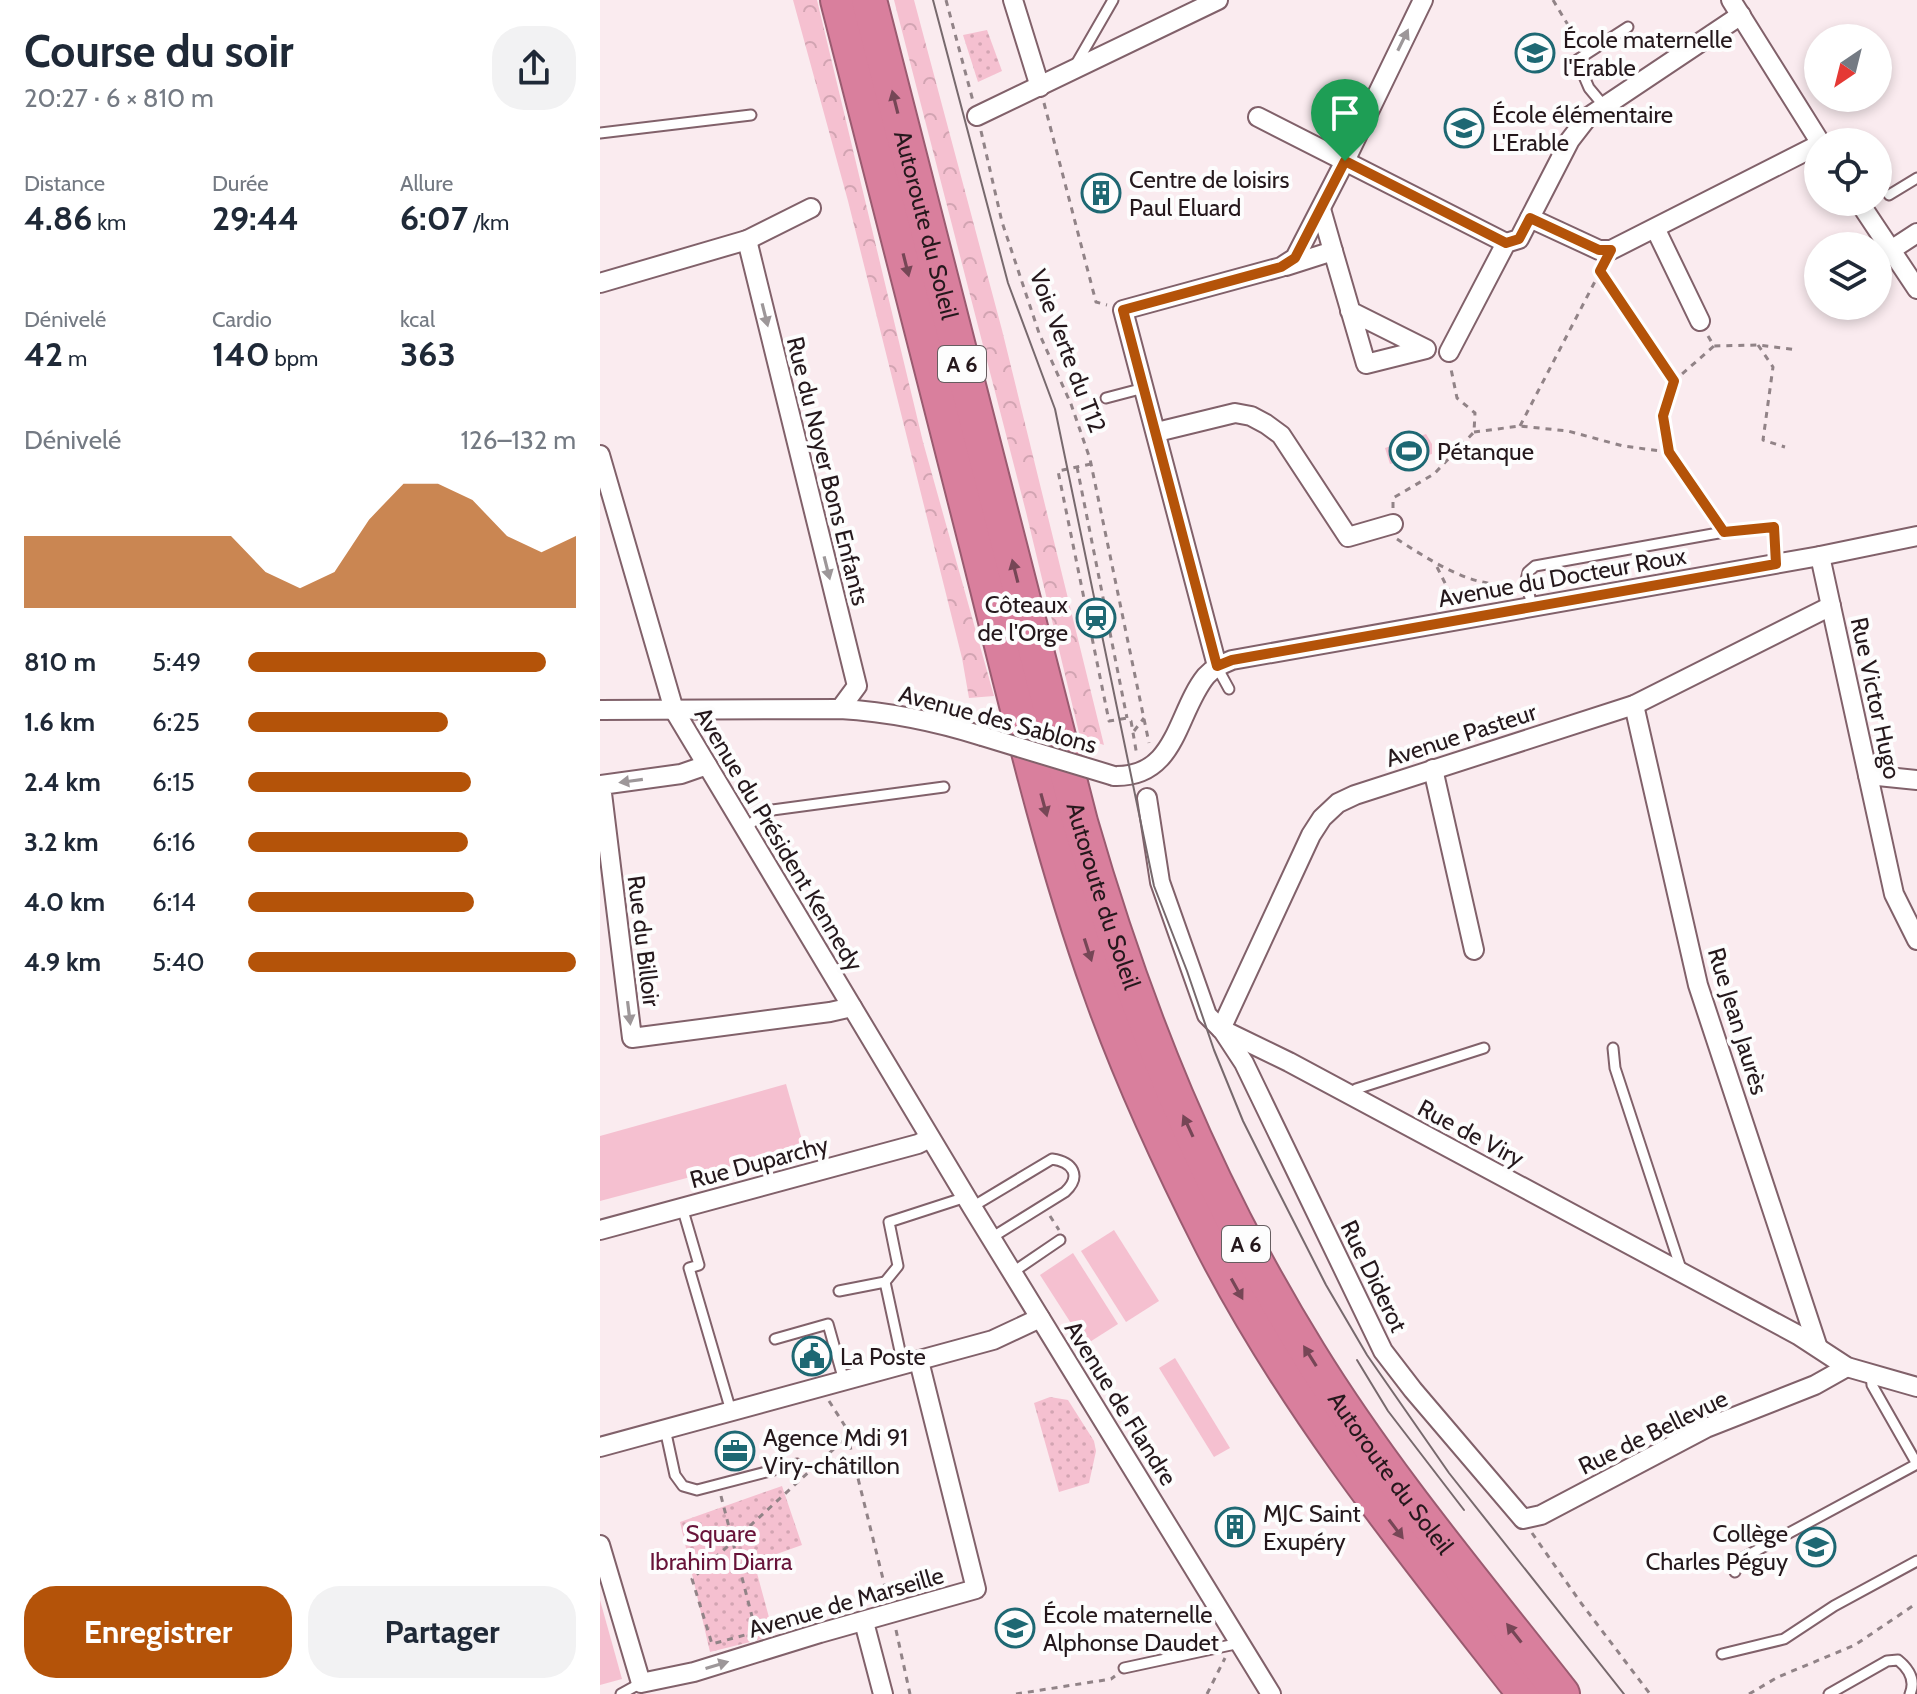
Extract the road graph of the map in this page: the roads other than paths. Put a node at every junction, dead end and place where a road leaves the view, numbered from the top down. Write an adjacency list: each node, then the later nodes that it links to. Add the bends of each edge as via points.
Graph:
1 (838, 0): 102 (highway, Autoroute du Soleil / A 6, one-way to 102, via 1048,821 1127,1060 1215,1249 1287,1373 1360,1481)
2 (869, 0): 103 (highway, Autoroute du Soleil / A 6, one-way to 2, via 1399,1486 1309,1354 1235,1224 1153,1044 1080,822)
3 (1013, 0): 10 (street)
4 (1113, 0): 9 (lane)
5 (1218, 0): 9 (street)
6 (1423, 0): 18 (street, one-way to 6)
7 (1736, 8): 11 (street); 15 (street)
8 (1628, 27): 11 (lane, via 1577,60)
9 (1072, 72): 10 (street)
10 (1040, 87): 13 (street)
11 (1604, 106): 23 (street, via 1576,131)
12 (751, 115): 16 (lane)
13 (977, 116)
14 (1258, 117): 18 (street)
15 (1809, 128)
16 (600, 133)
17 (1804, 152): 24 (street)
18 (1345, 161): 22 (street); 27 (street)
19 (1917, 178): 20 (lane)
20 (1892, 193)
21 (811, 208): 26 (street)
22 (1321, 209): 29 (street); 31 (street, via 1295,258)
23 (1530, 218): 24 (street, via 1599,250); 27 (street, via 1519,239)
24 (1656, 230): 35 (street)
25 (1917, 233): 28 (street)
26 (747, 240): 32 (street); 50 (street, Rue du Noyer Bons Enfants, one-way to 50, via 857,686)
27 (1506, 243): 36 (street)
28 (1892, 249)
29 (1333, 251): 31 (street); 34 (street)
30 (1892, 252): 33 (street)
31 (1281, 267): 37 (street, via 1123,310)
32 (600, 283)
33 (1917, 289)
34 (1350, 311)
35 (1700, 321)
36 (1449, 352)
37 (1144, 388): 38 (lane); 39 (street)
38 (1106, 398)
39 (1157, 432): 41 (street, via 1235,413 1251,416 1281,435 1348,537); 47 (street)
40 (600, 455): 52 (street, Avenue du Président Kennedy)
41 (1387, 526)
42 (1917, 536): 43 (street, Avenue du Docteur Roux)
43 (1820, 556): 44 (street, Avenue du Docteur Roux); 45 (street, Rue Victor Hugo)
44 (1776, 564): 46 (street, Avenue du Docteur Roux); 46 (lane, via 1774,527 1724,532 1535,566 1526,580)
45 (1831, 606): 49 (street, Avenue Pasteur); 55 (street, Rue Victor Hugo)
46 (1532, 607): 47 (street, Avenue du Docteur Roux)
47 (1217, 666): 48 (lane); 50 (street, Avenue des Sablons, bridge, via 1205,676 1164,754 1152,766 1139,764 1130,776 1114,776 899,714)
48 (1229, 689)
49 (1634, 705): 54 (street, Avenue Pasteur); 79 (street, Rue Jean Jaurès, via 1698,985)
50 (840, 709): 52 (street, Avenue des Sablons)
51 (600, 710): 52 (street, Avenue des Sablons)
52 (674, 710): 53 (street, Avenue du Président Kennedy)
53 (707, 765): 59 (street, Avenue du Président Kennedy); 62 (street, Rue du Billoir, one-way to 62, via 681,774 601,785 632,1038)
54 (1433, 769): 61 (street); 63 (street, Avenue Pasteur, via 1355,795 1322,818 1301,852)
55 (1868, 775): 56 (street); 60 (street, Rue Victor Hugo, via 1894,894)
56 (1917, 780)
57 (944, 787): 59 (lane, via 765,811)
58 (1147, 798): 63 (street, via 1160,882 1207,1015)
59 (745, 829): 62 (street, Avenue du Président Kennedy)
60 (1917, 940)
61 (1474, 950)
62 (852, 1007): 67 (street, Avenue du Président Kennedy)
63 (1221, 1029): 66 (street, Rue de Viry); 90 (street, Rue Diderot, via 1244,1063 1383,1351)
64 (1484, 1048): 66 (lane, via 1356,1089)
65 (1613, 1048): 74 (lane)
66 (1351, 1096): 74 (street, Rue de Viry)
67 (930, 1138): 68 (street, Avenue de Flandre); 69 (street, Rue Duparchy)
68 (969, 1202): 71 (street, Avenue de Flandre); 71 (lane, via 1052,1159 1072,1166 1073,1184); 75 (lane, via 889,1222 898,1266)
69 (682, 1207): 70 (street, Rue Duparchy); 85 (lane, via 699,1265 689,1268)
70 (600, 1230)
71 (991, 1238): 73 (street, Avenue de Flandre)
72 (1060, 1240): 73 (lane)
73 (1013, 1272): 77 (street, Avenue de Flandre)
74 (1682, 1272): 79 (street, Rue de Viry)
75 (885, 1282): 76 (lane); 80 (lane)
76 (839, 1291)
77 (1040, 1318): 80 (street, via 993,1340); 95 (street, Avenue de Flandre)
78 (775, 1339): 83 (lane, via 828,1324)
79 (1817, 1345): 81 (street, Rue de Viry)
80 (911, 1363): 83 (street); 94 (street, Avenue de Marseille, via 976,1589)
81 (1847, 1367): 82 (street, Rue de Viry); 90 (street, Rue de Bellevue, via 1706,1428 1541,1515)
82 (1871, 1375): 84 (street, Rue de Viry); 89 (lane)
83 (844, 1381): 85 (street)
84 (1917, 1387)
85 (731, 1411): 86 (street)
86 (665, 1429): 87 (street); 88 (lane, via 675,1475 683,1486 697,1490)
87 (600, 1447)
88 (797, 1464)
89 (1917, 1464): 93 (lane, via 1739,1560)
90 (1523, 1519)
91 (600, 1545): 98 (street)
92 (1917, 1561): 96 (lane, via 1784,1639)
93 (1735, 1572)
94 (864, 1622): 98 (street, Avenue de Marseille, one-way to 94); 100 (street)
95 (1240, 1643): 97 (lane); 101 (street, Avenue de Flandre)
96 (1722, 1654)
97 (1124, 1668)
98 (641, 1683): 99 (lane)
99 (621, 1694)
100 (883, 1694)
101 (1271, 1694)
102 (1525, 1694)
103 (1562, 1694)
104 (1829, 1694): 105 (lane, via 1898,1660 1911,1676)
105 (1910, 1694)

